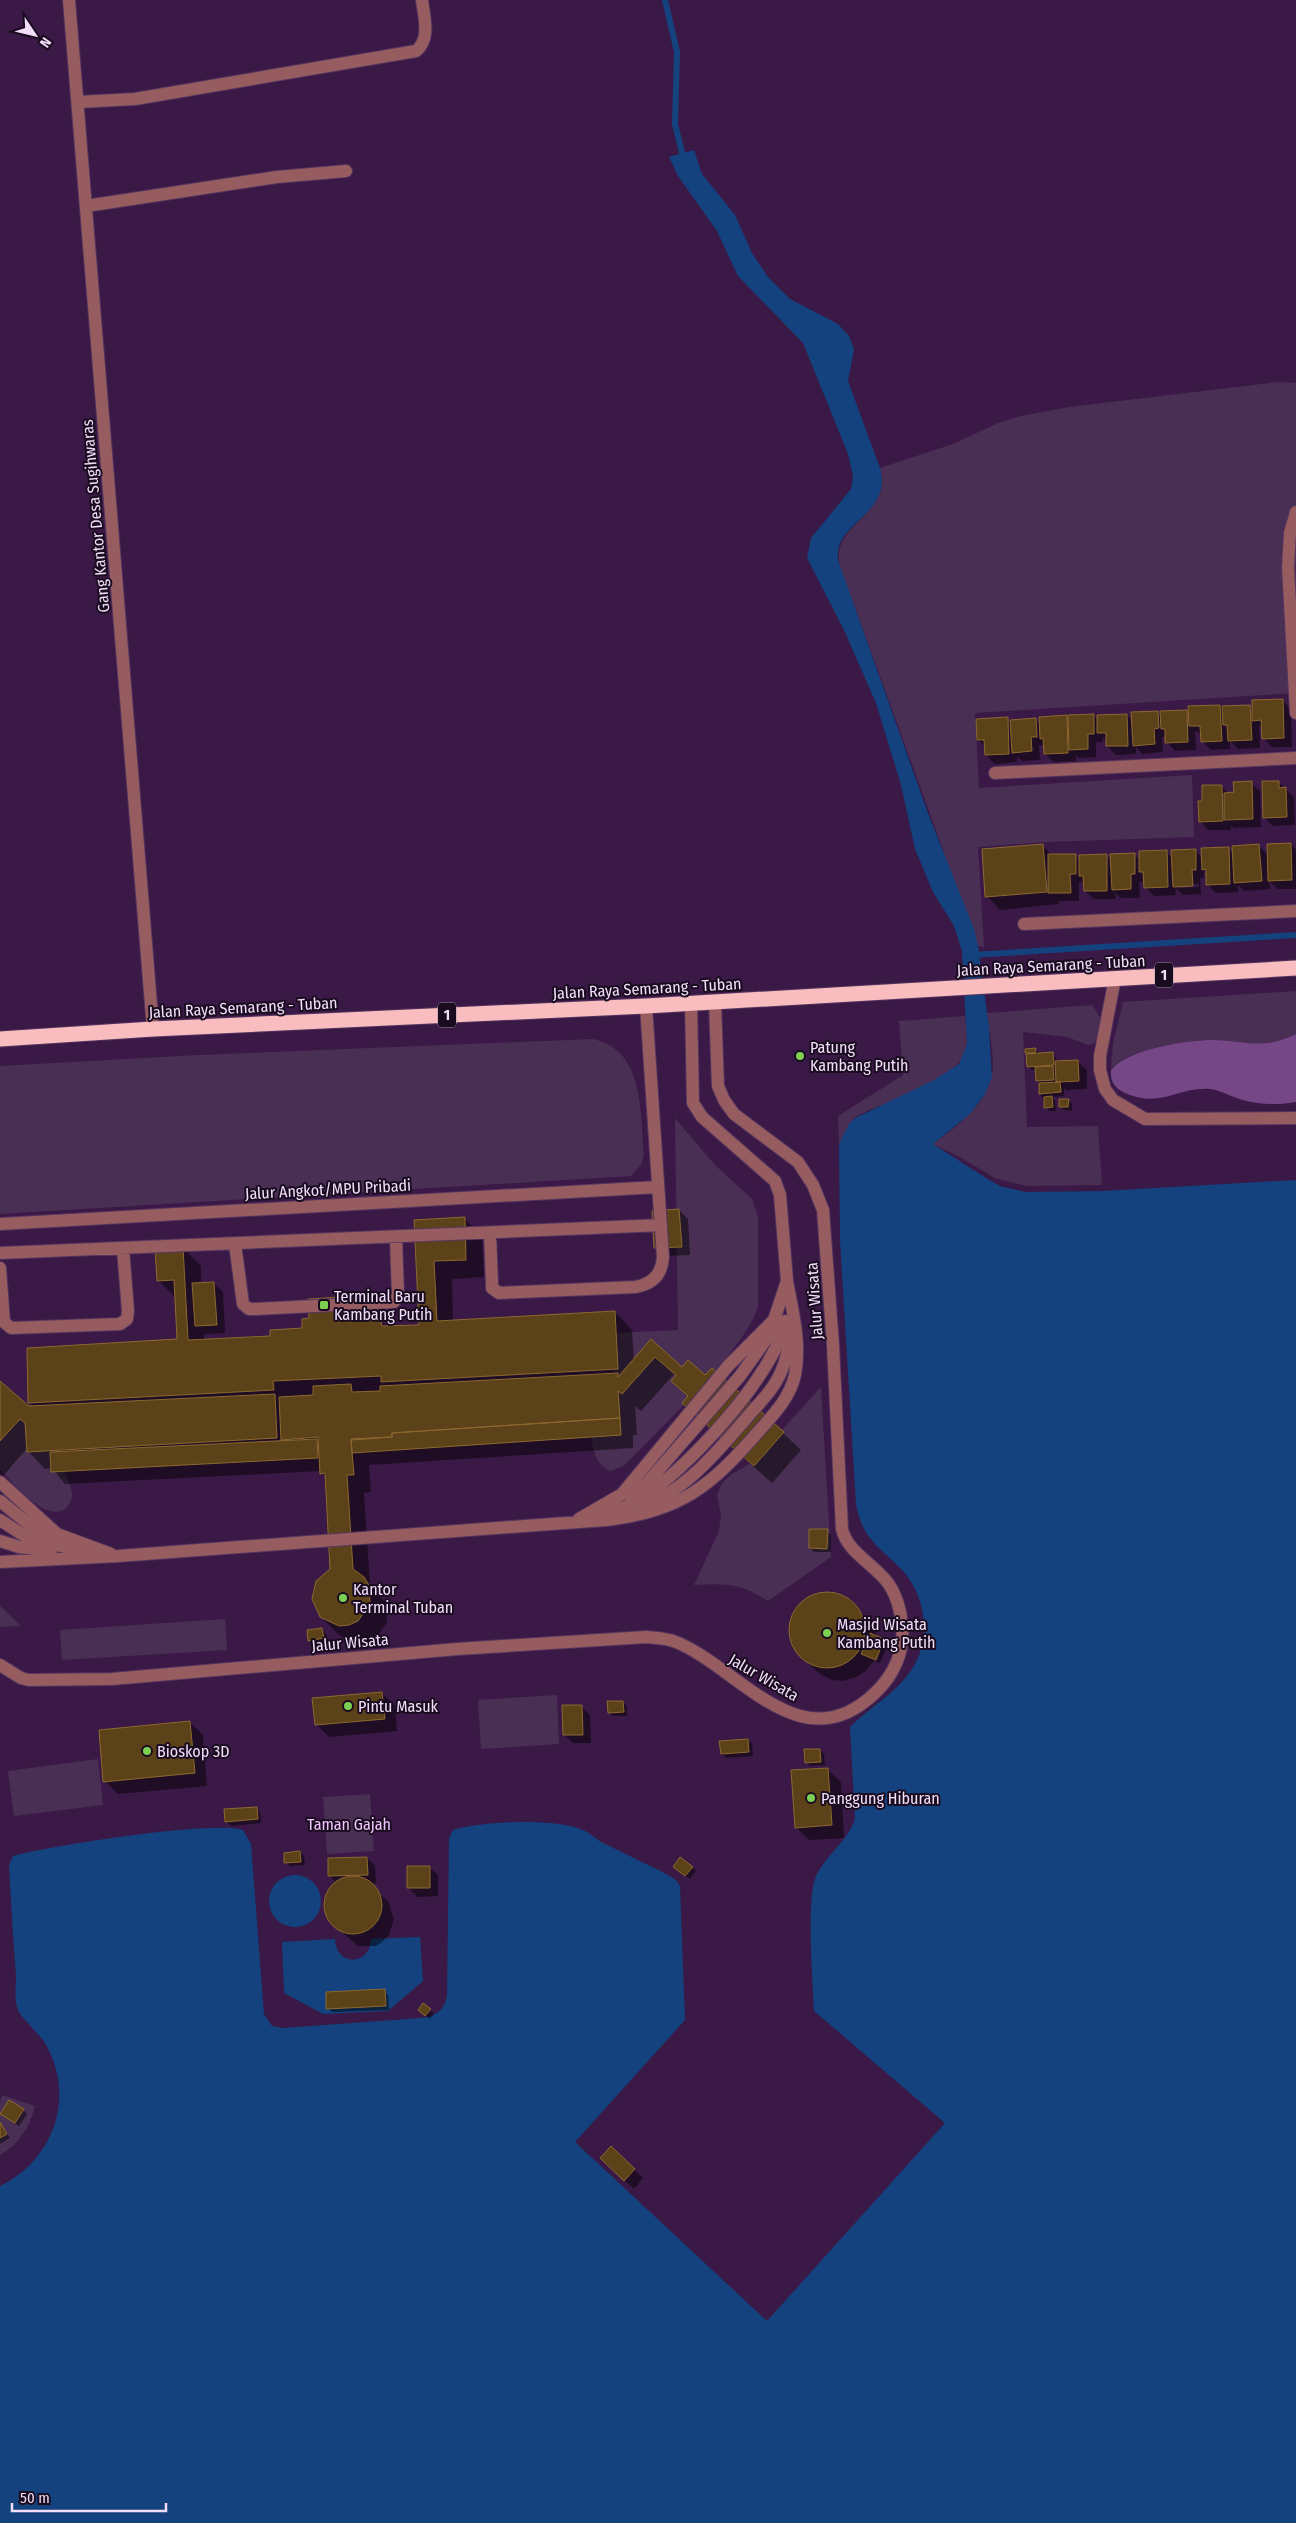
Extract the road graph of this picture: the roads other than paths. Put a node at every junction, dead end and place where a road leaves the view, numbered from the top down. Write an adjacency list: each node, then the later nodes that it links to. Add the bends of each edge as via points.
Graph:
1 (69, 0): 3 (street, Gang Kantor Desa Sugihwaras)
2 (422, 0): 3 (street, via 425,36 416,51 135,99)
3 (78, 102): 5 (street, Gang Kantor Desa Sugihwaras)
4 (346, 170): 5 (street, via 277,177)
5 (86, 206): 18 (street, Gang Kantor Desa Sugihwaras)
6 (1296, 512): 7 (street, via 1288,548)
7 (1294, 636): 8 (street)
8 (1296, 713)
9 (1296, 758): 10 (street)
10 (995, 773)
11 (1296, 911): 12 (street)
12 (1024, 924)
13 (1296, 968): 14 (highway, Jalan Raya Semarang - Tuban / 1)
14 (1115, 978): 15 (highway, Jalan Raya Semarang - Tuban / 1); 20 (street, via 1100,1056 1105,1089 1113,1100 1145,1119)
15 (715, 1002): 16 (highway, Jalan Raya Semarang - Tuban / 1); 39 (street, Jalur Wisata, via 720,1094 734,1114 798,1162 813,1185 823,1210 842,1529 848,1544 888,1583 902,1624 903,1642 896,1664 870,1698 843,1713 817,1718 798,1715 764,1699 686,1648 646,1636 112,1679 29,1680)
16 (691, 1003): 17 (highway, Jalan Raya Semarang - Tuban / 1); 30 (street, via 694,1103 702,1118 776,1181)
17 (646, 1006): 18 (highway, Jalan Raya Semarang - Tuban / 1); 21 (street)
18 (153, 1029): 19 (highway, Jalan Raya Semarang - Tuban / 1)
19 (0, 1039)
20 (1296, 1118)
21 (658, 1187): 22 (street, Jalur Angkot/MPU Pribadi); 23 (street)
22 (0, 1224)
23 (661, 1225): 24 (street); 24 (street, via 661,1270 653,1280 635,1287 503,1293 492,1288)
24 (490, 1233): 25 (street)
25 (396, 1238): 26 (street); 26 (street, via 398,1295 394,1302 255,1310 243,1304)
26 (235, 1244): 27 (street)
27 (124, 1249): 28 (street); 29 (street, via 127,1317 120,1324 11,1328 4,1322)
28 (0, 1253)
29 (0, 1268)
30 (787, 1281): 34 (street, via 774,1320 728,1366 622,1494); 34 (street, via 779,1320 762,1347 648,1482 622,1502); 34 (street, via 790,1332 783,1367 773,1386 719,1449 681,1486 650,1504 624,1513); 34 (street, via 798,1340 794,1378 778,1409 733,1461 704,1486 677,1503 622,1518)
31 (0, 1482): 37 (street, via 57,1534)
32 (0, 1501): 37 (street, via 50,1537 72,1546)
33 (0, 1520): 37 (street, via 28,1538 70,1549)
34 (572, 1522): 37 (street)
35 (0, 1541): 37 (street, via 28,1548)
36 (0, 1556): 37 (street)
37 (118, 1556): 38 (street)
38 (0, 1562)
39 (0, 1665)

